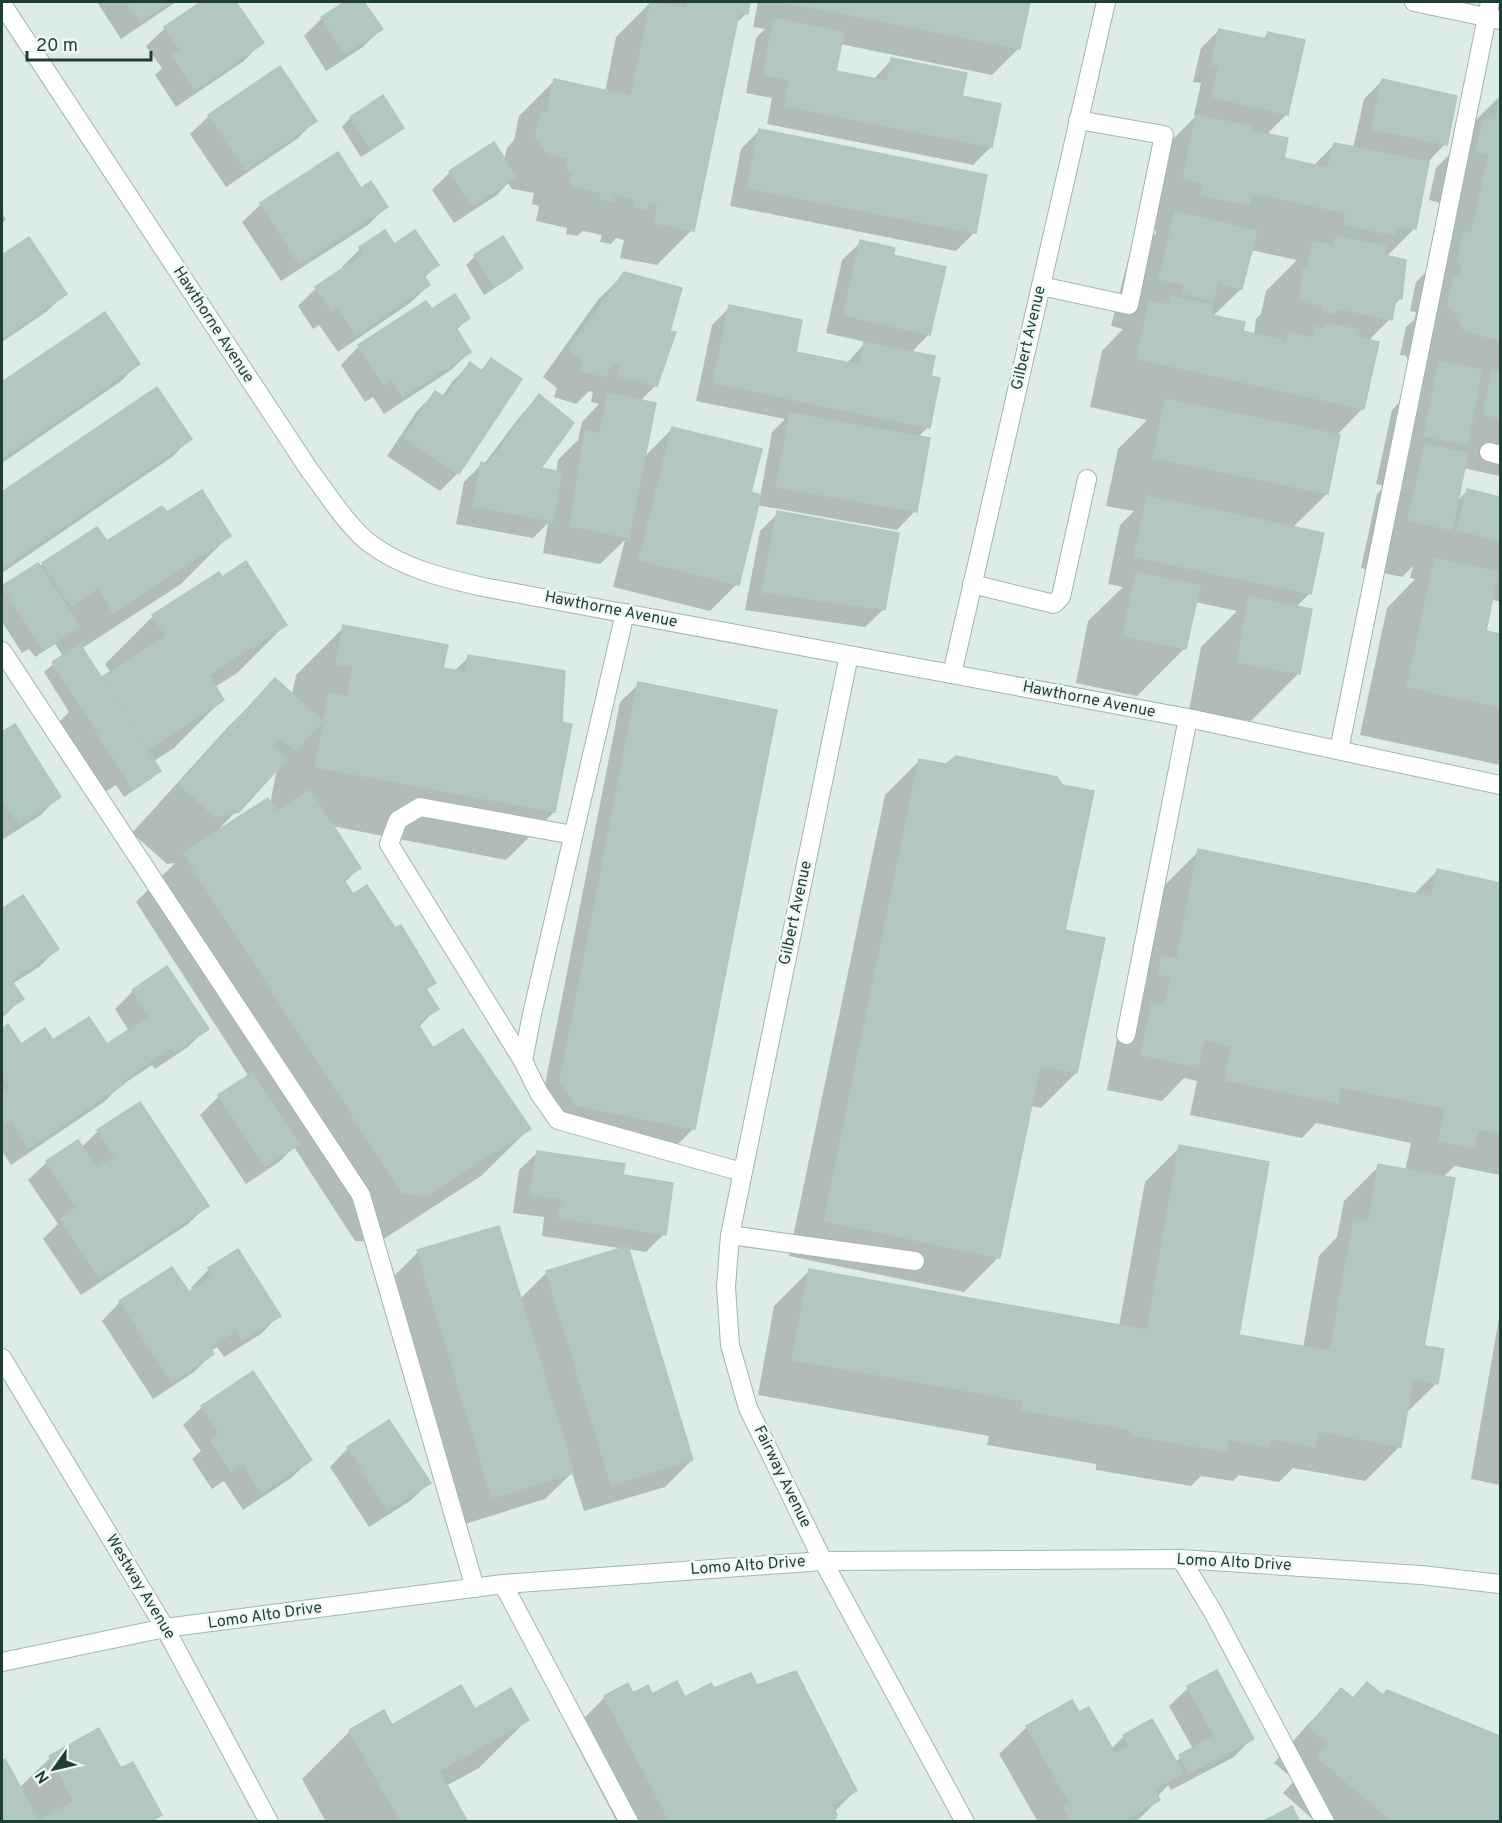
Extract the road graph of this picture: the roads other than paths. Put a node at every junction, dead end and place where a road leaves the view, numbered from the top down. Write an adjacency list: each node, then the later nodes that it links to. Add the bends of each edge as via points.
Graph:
1 (1106, 2): 5 (street, Gilbert Avenue)
2 (1414, 2): 4 (street)
3 (2, 4): 9 (street, Hawthorne Avenue, via 309,471 371,545 432,575)
4 (1492, 13): 14 (street)
5 (1078, 120): 6 (street, Gilbert Avenue); 6 (street, via 1164,135 1129,305)
6 (1041, 286): 8 (street, Gilbert Avenue)
7 (1087, 479): 8 (street, via 1061,597 1054,604)
8 (972, 584): 12 (street, Gilbert Avenue)
9 (625, 613): 11 (street, Hawthorne Avenue); 16 (street)
10 (2, 651): 27 (street, via 361,1195)
11 (849, 655): 12 (street, Hawthorne Avenue); 19 (street, Gilbert Avenue)
12 (952, 674): 13 (street, Hawthorne Avenue)
13 (1188, 718): 14 (street, Hawthorne Avenue); 17 (street)
14 (1339, 750): 15 (street, Hawthorne Avenue)
15 (1500, 785)
16 (573, 835): 18 (street); 18 (street, via 420,807 398,820 389,844)
17 (1126, 1035)
18 (523, 1061): 19 (street, via 558,1120)
19 (742, 1172): 20 (street, Fairway Avenue)
20 (730, 1235): 21 (street); 24 (street, Fairway Avenue, via 726,1287 730,1345 747,1408)
21 (915, 1261)
22 (2, 1358): 28 (street, Westway Avenue)
23 (1181, 1559): 24 (street, Lomo Alto Drive); 26 (street, Lomo Alto Drive); 33 (street)
24 (823, 1561): 25 (street, Lomo Alto Drive); 32 (street, Fairway Avenue)
25 (503, 1584): 27 (street, Lomo Alto Drive); 31 (street)
26 (1500, 1584)
27 (475, 1588): 28 (street, Lomo Alto Drive)
28 (165, 1628): 29 (street, Lomo Alto Drive); 30 (street, Westway Avenue)
29 (2, 1662)
30 (269, 1821)
31 (629, 1821)
32 (965, 1821)
33 (1325, 1821)

